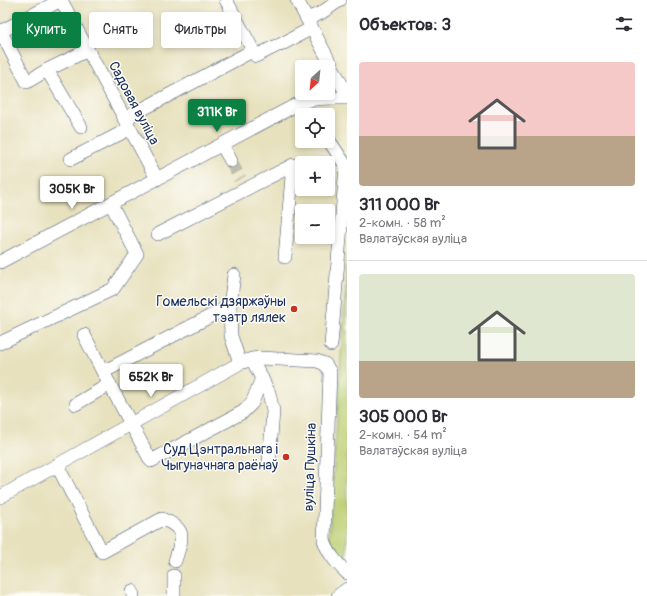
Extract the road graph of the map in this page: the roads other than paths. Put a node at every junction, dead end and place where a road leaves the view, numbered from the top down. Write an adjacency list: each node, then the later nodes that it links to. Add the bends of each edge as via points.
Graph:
1 (61, 0): 6 (street); 7 (street, Садовая вуліца)
2 (226, 0): 8 (street)
3 (297, 0): 5 (street)
4 (340, 0): 5 (street)
5 (309, 23): 8 (street, via 278,46 258,56); 9 (street)
6 (0, 32): 10 (street, via 27,82)
7 (88, 50): 10 (street); 16 (street, Садовая вуліца)
8 (252, 51): 16 (street)
9 (326, 60)
10 (47, 70): 17 (street)
11 (335, 75): 12 (street)
12 (347, 95)
13 (347, 98): 15 (street, via 327,98)
14 (302, 100): 15 (street)
15 (298, 104): 18 (street)
16 (127, 124): 20 (street); 22 (street, Садовая вуліца)
17 (81, 127)
18 (222, 145): 21 (street); 22 (street)
19 (334, 148): 31 (street, via 346,166)
20 (71, 159)
21 (231, 161)
22 (157, 180): 23 (street)
23 (111, 204): 26 (street); 30 (street, via 137,254 113,289)
24 (158, 234): 25 (street, via 243,184 293,165)
25 (285, 257)
26 (0, 262)
27 (234, 275): 28 (street)
28 (230, 306): 33 (street, via 231,336); 34 (street)
29 (84, 335): 34 (street)
30 (0, 343)
31 (330, 345)
32 (252, 358): 33 (street); 35 (street); 43 (street, вуліца Пушкіна, via 317,361 325,364 330,372 324,540 330,555)
33 (240, 363): 38 (street)
34 (103, 372): 36 (street)
35 (262, 378): 38 (street, via 252,402 243,412 151,461); 39 (street, via 273,411)
36 (110, 384): 37 (street); 38 (street)
37 (76, 404)
38 (130, 423): 40 (street)
39 (269, 463)
40 (57, 465): 41 (street); 42 (street, via 102,552 162,520 176,525 182,535)
41 (0, 497)
42 (175, 561)
43 (347, 572)
44 (174, 576): 46 (street)
45 (347, 589): 47 (street)
46 (174, 596)
47 (338, 596)

